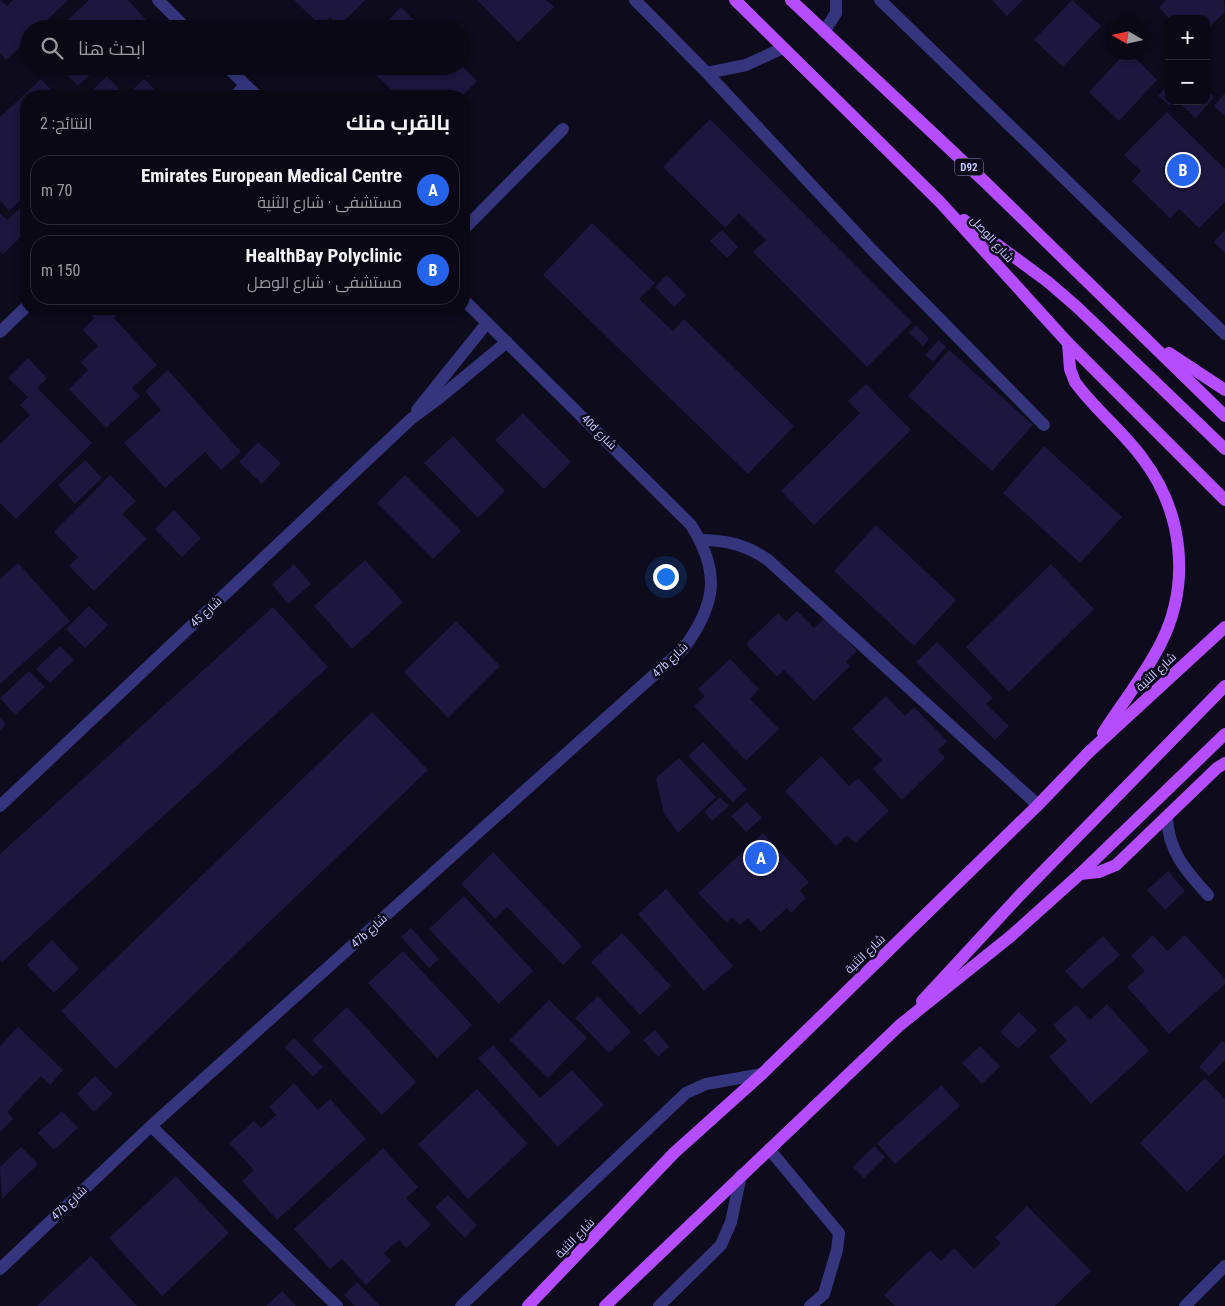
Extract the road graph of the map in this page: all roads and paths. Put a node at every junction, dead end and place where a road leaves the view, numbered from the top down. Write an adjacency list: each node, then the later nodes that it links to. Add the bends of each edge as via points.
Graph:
1 (158, 0): 7 (street)
2 (635, 0): 10 (street)
3 (735, 0): 9 (main road, شارع الوصل)
4 (791, 0): 8 (main road, D92)
5 (836, 0): 8 (street, via 836,13)
6 (880, 0): 22 (street)
7 (178, 20)
8 (824, 32): 23 (main road, D92)
9 (783, 48): 10 (street, via 746,65); 16 (main road, شارع الوصل)
10 (707, 73): 29 (street, via 866,245)
11 (235, 75): 12 (street)
12 (245, 85): 13 (street); 14 (street)
13 (240, 90)
14 (250, 90)
15 (563, 129): 17 (street)
16 (940, 202): 25 (main road, شارع الوصل); 30 (main road, via 1077,307)
17 (470, 223)
18 (470, 306): 20 (street, 40d شارع)
19 (20, 313): 21 (street)
20 (487, 323): 24 (street, 40d شارع); 28 (street, شارع 45)
21 (0, 332)
22 (1225, 334)
23 (1145, 337): 26 (main road); 27 (main road, D92)
24 (507, 342): 28 (street, شارع 45); 32 (street, 40d شارع, via 681,513)
25 (1068, 343): 31 (main road, شارع الوصل); 37 (main road, via 1070,369 1075,382 1142,457 1164,492 1172,511 1179,552 1176,596 1162,641)
26 (1225, 390)
27 (1225, 416)
28 (412, 419): 39 (street, شارع 45)
29 (1044, 425)
30 (1225, 449)
31 (1225, 500)
32 (700, 540): 33 (street, 40d شارع); 40 (street, via 739,544 768,560)
33 (712, 578): 46 (street, 47b شارع, via 709,604 699,628 684,648)
34 (1225, 627): 37 (main road, شارع الثنية)
35 (1225, 686): 44 (main road, via 1020,895)
36 (1225, 734): 42 (main road)
37 (1089, 752): 40 (main road, شارع الثنية)
38 (1222, 767): 41 (main road)
39 (0, 806)
40 (1038, 806): 45 (main road, شارع الثنية)
41 (1167, 817): 42 (main road, via 1116,865 1099,872); 43 (street, via 1170,841 1176,855)
42 (1080, 874): 44 (main road, via 1012,936)
43 (1208, 896)
44 (900, 1025): 47 (main road)
45 (762, 1074): 52 (street, via 706,1084 686,1093); 53 (main road, شارع الثنية, via 674,1153)
46 (151, 1126): 50 (street, 47b شارع); 51 (street)
47 (769, 1149): 48 (main road); 56 (street, via 839,1233 824,1294)
48 (741, 1175): 54 (main road); 55 (street, via 731,1222 720,1246)
49 (1225, 1266): 57 (street)
50 (0, 1269)
51 (337, 1306)
52 (461, 1306)
53 (528, 1306)
54 (605, 1306)
55 (659, 1306)
56 (810, 1306)
57 (1185, 1306)

